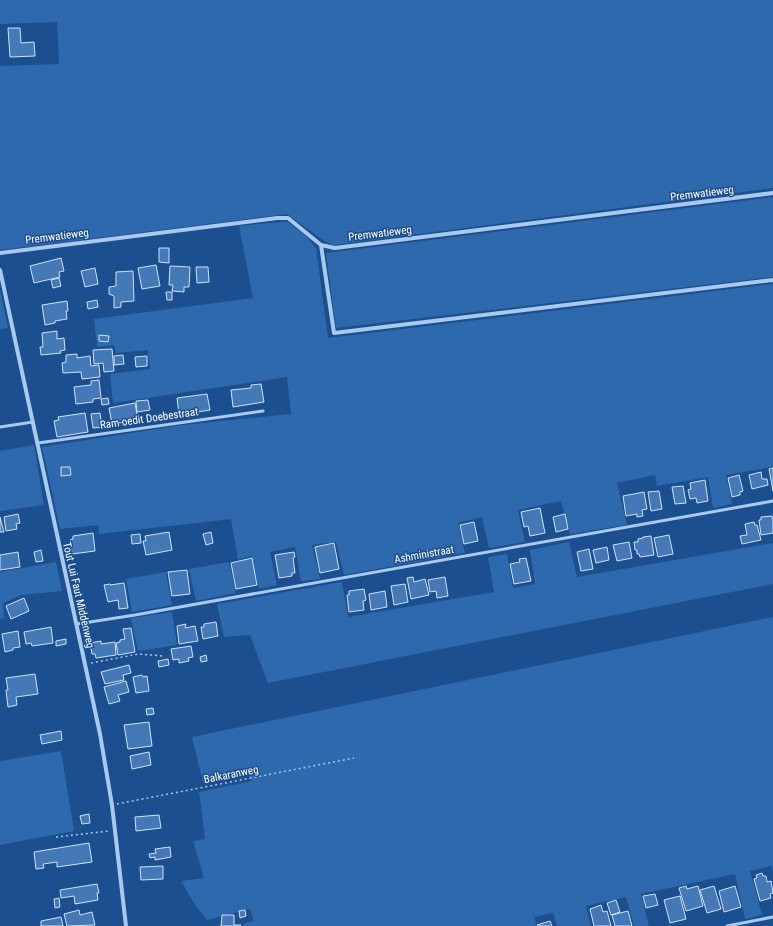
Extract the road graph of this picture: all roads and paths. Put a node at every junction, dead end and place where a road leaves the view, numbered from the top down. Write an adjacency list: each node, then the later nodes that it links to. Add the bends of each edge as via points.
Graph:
1 (773, 194): 2 (street, Premwatieweg, via 335,248)
2 (321, 245): 3 (street, Premwatieweg, via 288,218 278,218); 5 (street, via 334,333)
3 (0, 253)
4 (0, 270): 7 (street, Tout Lui Faut Middenweg)
5 (773, 280)
6 (262, 411): 9 (lane, Ram-oedit Doebestraat)
7 (33, 422): 8 (lane); 9 (street, Tout Lui Faut Middenweg)
8 (0, 427)
9 (38, 443): 11 (street, Tout Lui Faut Middenweg)
10 (773, 501): 11 (lane, Ashministraat)
11 (77, 624): 13 (street, Tout Lui Faut Middenweg)
12 (163, 656): 13 (path, via 139,654)
13 (86, 664): 15 (street, Tout Lui Faut Middenweg)
14 (354, 758): 15 (path, Balkaranweg)
15 (112, 805): 16 (street, Tout Lui Faut Middenweg)
16 (114, 830): 17 (path); 19 (street, Tout Lui Faut Middenweg)
17 (56, 837)
18 (773, 916): 20 (lane)
19 (126, 926)
20 (727, 926)

